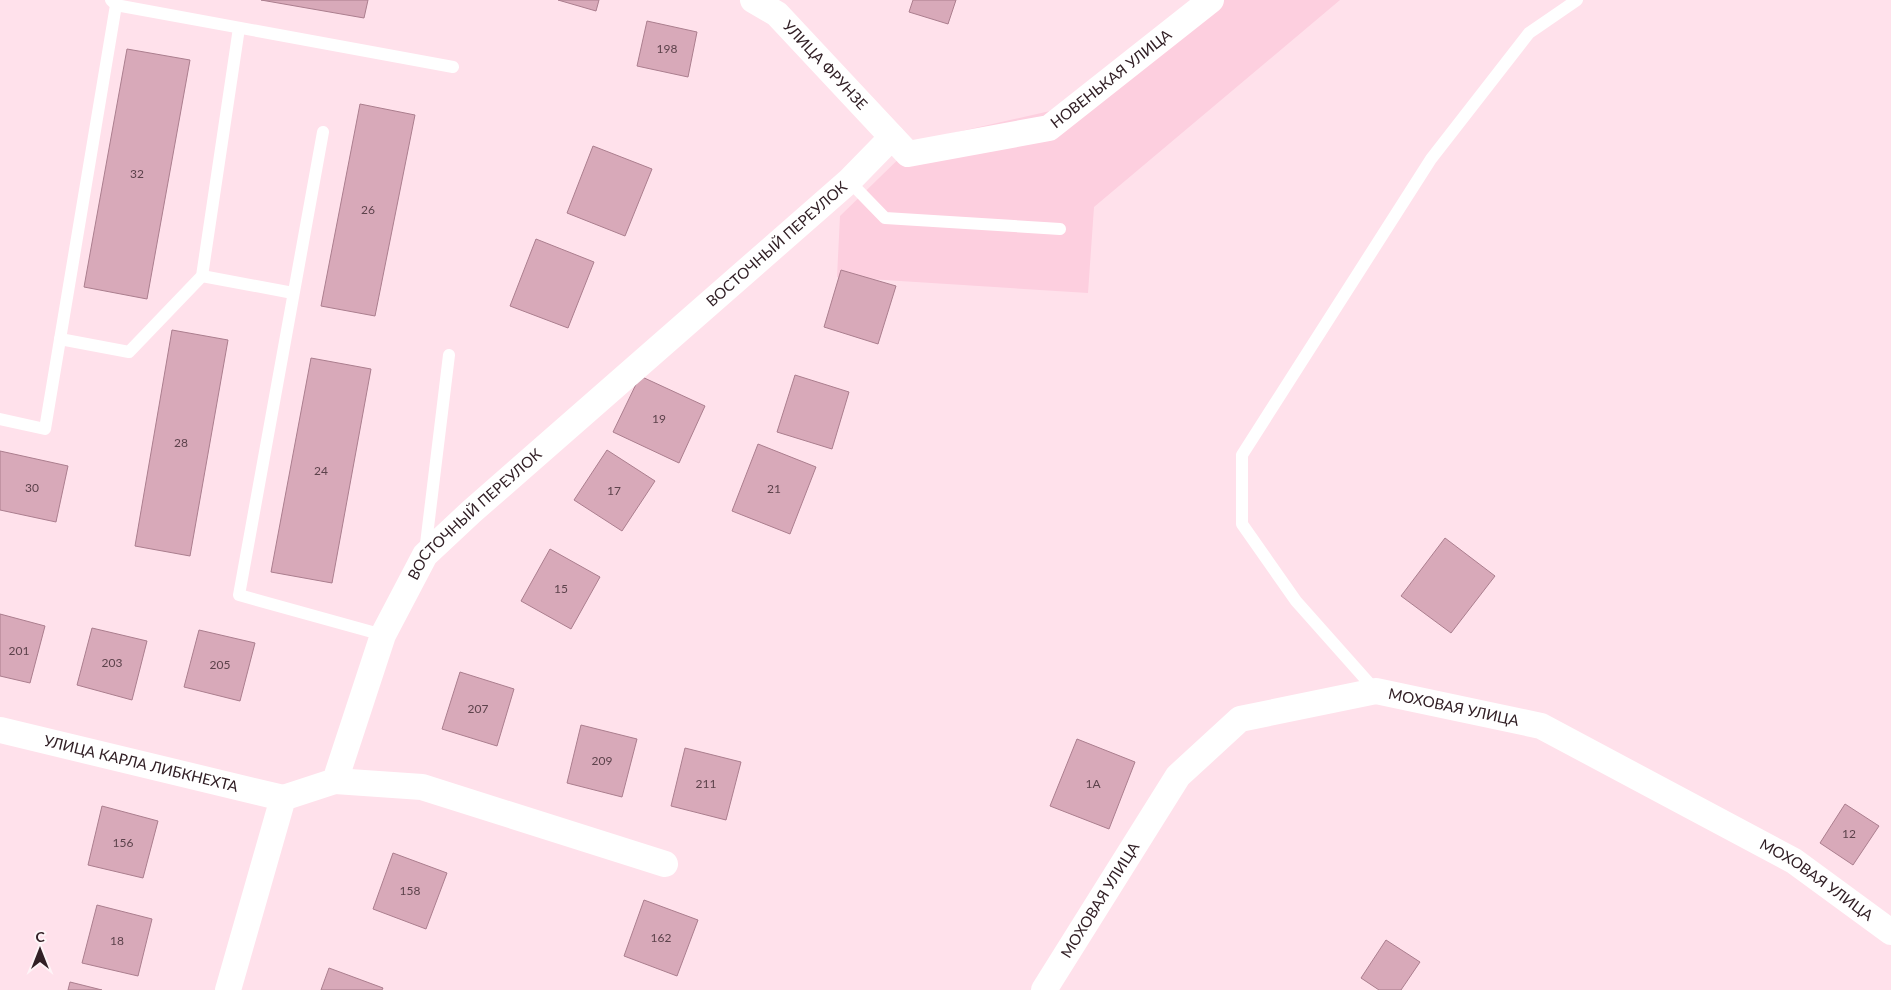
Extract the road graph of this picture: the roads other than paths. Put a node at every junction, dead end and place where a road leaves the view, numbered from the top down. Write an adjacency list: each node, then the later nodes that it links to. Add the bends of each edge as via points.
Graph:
1 (753, 0): 8 (street, УЛИЦА ФРУНЗЕ, via 777,14)
2 (1211, 0): 8 (street, НОВЕНЬКАЯ УЛИЦА, via 1049,128 908,154)
3 (1577, 0): 18 (lane, via 1529,33 1431,159 1242,455 1242,524 1296,601)
4 (113, 2): 5 (lane); 13 (lane)
5 (239, 28): 6 (lane); 11 (lane)
6 (453, 67)
7 (323, 132): 12 (lane)
8 (892, 137): 9 (street, ВОСТОЧНЫЙ ПЕРЕУЛОК)
9 (849, 180): 10 (lane, via 886,218); 16 (street, ВОСТОЧНЫЙ ПЕРЕУЛОК)
10 (1060, 229)
11 (202, 276): 12 (lane); 13 (lane, via 129,352)
12 (293, 293): 17 (lane, via 238,595)
13 (60, 339): 15 (lane, via 45,429)
14 (449, 355): 16 (lane)
15 (0, 419)
16 (425, 554): 17 (street, ВОСТОЧНЫЙ ПЕРЕУЛОК)
17 (382, 635): 20 (street, ВОСТОЧНЫЙ ПЕРЕУЛОК)
18 (1376, 691): 23 (street, МОХОВАЯ УЛИЦА, via 1541,726 1794,861); 25 (street, МОХОВАЯ УЛИЦА, via 1240,719 1178,776)
19 (0, 730): 21 (street, УЛИЦА КАРЛА ЛИБКНЕХТА)
20 (335, 781): 21 (street); 22 (street, via 422,787)
21 (283, 798): 24 (street)
22 (665, 864)
23 (1891, 932)
24 (228, 990)
25 (1044, 990)

